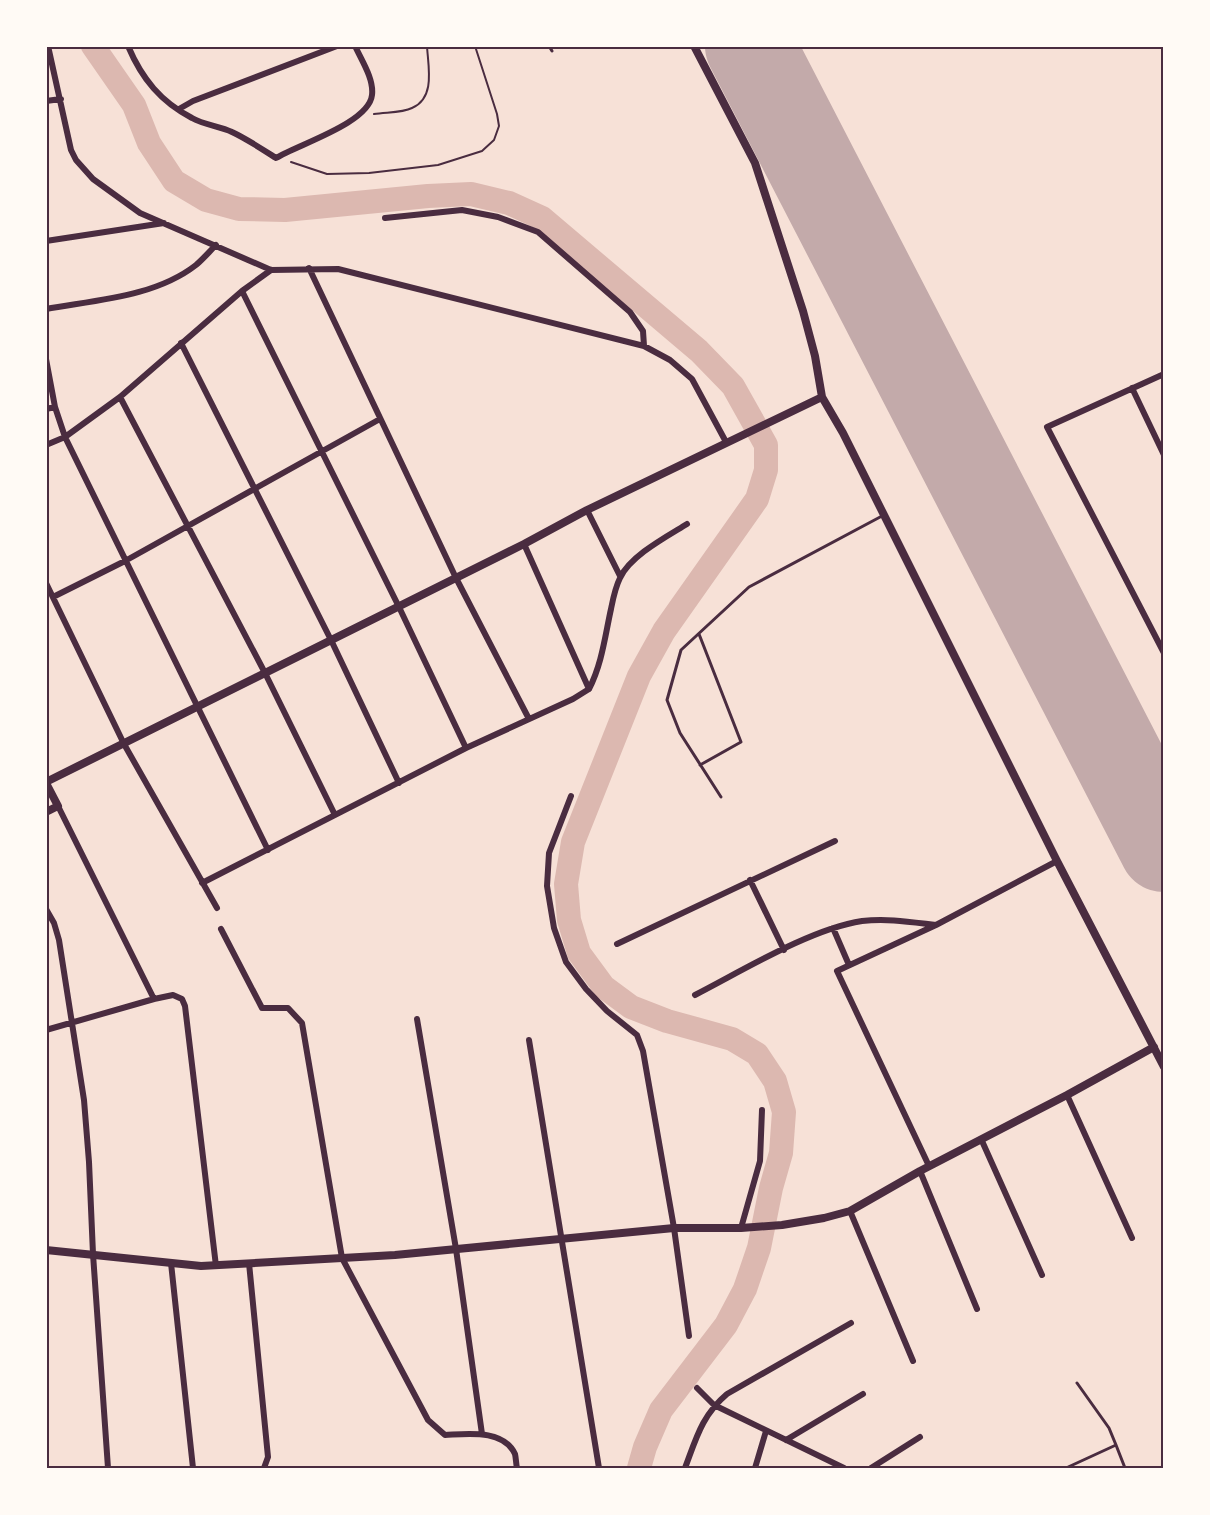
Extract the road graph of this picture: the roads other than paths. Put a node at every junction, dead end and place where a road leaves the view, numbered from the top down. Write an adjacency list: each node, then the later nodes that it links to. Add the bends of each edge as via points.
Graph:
1 (48, 46): 8 (street)
2 (129, 46): 10 (street, via 151,87)
3 (337, 46): 10 (street)
4 (356, 46): 10 (street, via 369,76 372,96 367,107 359,117 276,158 231,131 193,119)
5 (549, 46): 7 (lane)
6 (694, 46): 24 (street, via 755,163 803,311)
7 (552, 51)
8 (61, 99): 9 (street); 12 (street, via 76,160 93,179 140,213)
9 (46, 101)
10 (179, 109)
11 (385, 218): 20 (street, via 462,210 498,217 538,232 630,312 643,331)
12 (165, 223): 13 (street); 14 (street)
13 (46, 241)
14 (216, 245): 16 (street); 18 (street, via 195,266 165,283 139,292)
15 (309, 268): 16 (street); 20 (street, via 338,269); 28 (street)
16 (272, 270): 17 (street)
17 (242, 291): 19 (street); 32 (street)
18 (46, 309)
19 (181, 343): 25 (street); 34 (street)
20 (644, 346): 30 (street, via 670,360 692,379)
21 (46, 359): 26 (street)
22 (1164, 375): 23 (street)
23 (1132, 388): 33 (street); 48 (street, via 1047,427)
24 (822, 397): 30 (street); 36 (street)
25 (120, 398): 29 (street); 38 (street)
26 (56, 407): 27 (street); 29 (street)
27 (46, 409)
28 (380, 419): 32 (street); 42 (street)
29 (65, 437): 31 (street); 40 (street)
30 (726, 442): 35 (street)
31 (46, 445)
32 (321, 452): 34 (street); 45 (street)
33 (1164, 455)
34 (256, 489): 38 (street); 47 (street)
35 (587, 510): 39 (street); 41 (street)
36 (884, 515): 46 (lane, via 749,587); 65 (street)
37 (687, 524): 41 (street, via 656,543)
38 (188, 526): 40 (street); 49 (street)
39 (524, 544): 42 (street); 50 (street)
40 (126, 561): 44 (street); 51 (street)
41 (620, 576): 50 (street, via 598,671)
42 (456, 578): 45 (street); 52 (street)
43 (46, 583): 44 (street)
44 (53, 597): 53 (street)
45 (399, 607): 47 (street); 54 (street)
46 (699, 634): 55 (lane, via 681,650 667,700 680,733); 55 (lane, via 741,742)
47 (331, 640): 49 (street); 57 (street)
48 (1164, 653)
49 (266, 673): 51 (street); 62 (street)
50 (589, 689): 52 (street)
51 (198, 707): 53 (street); 64 (street)
52 (529, 719): 54 (street)
53 (124, 744): 56 (street); 67 (street)
54 (466, 748): 57 (street)
55 (700, 765): 59 (lane)
56 (46, 782): 60 (street)
57 (399, 783): 62 (street)
58 (571, 796): 90 (street, via 549,853 547,886 554,928 566,962 586,989 638,1035)
59 (721, 797)
60 (58, 806): 61 (street); 77 (street)
61 (46, 812)
62 (335, 815): 64 (street)
63 (835, 841): 66 (street)
64 (268, 850): 67 (street)
65 (1057, 861): 70 (street); 82 (street)
66 (750, 880): 73 (street); 74 (street)
67 (202, 883): 68 (street)
68 (217, 908)
69 (46, 909): 79 (street, via 59,940)
70 (936, 925): 71 (street, via 889,920); 75 (street)
71 (833, 928): 74 (street); 75 (street)
72 (221, 929): 97 (street, via 262,1008 288,1008 302,1023)
73 (617, 944)
74 (784, 950): 76 (street)
75 (849, 965): 87 (street, via 837,971)
76 (694, 995)
77 (154, 999): 79 (street); 100 (street, via 173,995 182,999 187,1018)
78 (417, 1020): 94 (street)
79 (73, 1023): 80 (street); 96 (street, via 88,1152)
80 (46, 1030)
81 (529, 1040): 92 (street)
82 (1154, 1047): 83 (street); 84 (street)
83 (1164, 1066)
84 (1067, 1095): 86 (street); 93 (street)
85 (762, 1110): 91 (street, via 760,1161)
86 (982, 1141): 87 (street); 101 (street)
87 (929, 1166): 88 (street)
88 (920, 1171): 89 (street); 102 (street)
89 (850, 1211): 91 (street, via 783,1225); 105 (street)
90 (674, 1228): 91 (street); 92 (street); 104 (street)
91 (741, 1228)
92 (562, 1238): 94 (street); 120 (street)
93 (1132, 1238)
94 (456, 1249): 97 (street); 111 (street)
95 (46, 1250): 96 (street)
96 (93, 1254): 98 (street); 117 (street)
97 (342, 1258): 99 (street); 111 (street, via 428,1420 445,1435)
98 (171, 1263): 100 (street); 118 (street)
99 (249, 1263): 100 (street); 116 (street, via 268,1457)
100 (216, 1266)
101 (1042, 1275)
102 (976, 1309)
103 (851, 1323): 109 (street)
104 (689, 1336)
105 (913, 1361)
106 (1077, 1383): 114 (lane, via 1109,1428)
107 (697, 1388): 109 (street)
108 (863, 1394): 113 (street)
109 (714, 1405): 110 (street); 121 (street, via 705,1417)
110 (766, 1431): 113 (street); 122 (street)
111 (482, 1434): 119 (street, via 504,1440 515,1454)
112 (920, 1437): 125 (street)
113 (786, 1440): 115 (street)
114 (1116, 1445): 126 (lane); 127 (lane)
115 (825, 1460): 123 (street); 124 (street)
116 (265, 1467)
117 (108, 1468)
118 (193, 1468)
119 (517, 1468)
120 (599, 1468)
121 (685, 1468)
122 (755, 1468)
123 (823, 1468)
124 (844, 1468)
125 (871, 1468)
126 (1066, 1468)
127 (1125, 1468)

